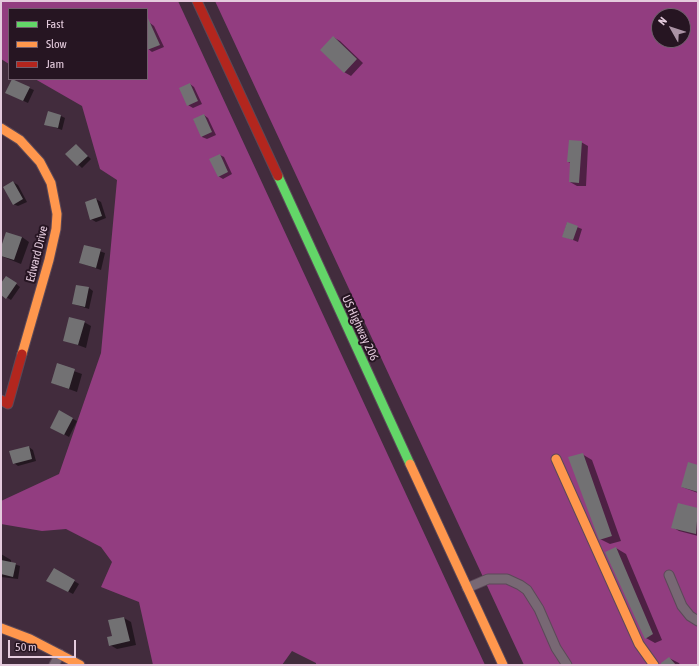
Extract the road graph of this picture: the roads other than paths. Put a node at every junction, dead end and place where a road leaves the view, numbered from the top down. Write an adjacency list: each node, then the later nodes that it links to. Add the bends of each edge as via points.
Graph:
1 (196, 1): 6 (main road, US Highway 206)
2 (1, 128): 3 (main road, Edward Drive, via 20,140 40,162 51,183 57,214 52,248)
3 (5, 402)
4 (556, 458): 14 (main road, via 639,644)
5 (670, 575): 7 (street, via 682,606)
6 (467, 588): 12 (main road, US Highway 206); 13 (street, via 480,581 494,578 507,579 527,590)
7 (698, 621)
8 (1, 628): 9 (main road, via 30,638)
9 (60, 654): 10 (street); 11 (main road)
10 (54, 665)
11 (80, 665)
12 (503, 665)
13 (567, 665)
14 (654, 665)

